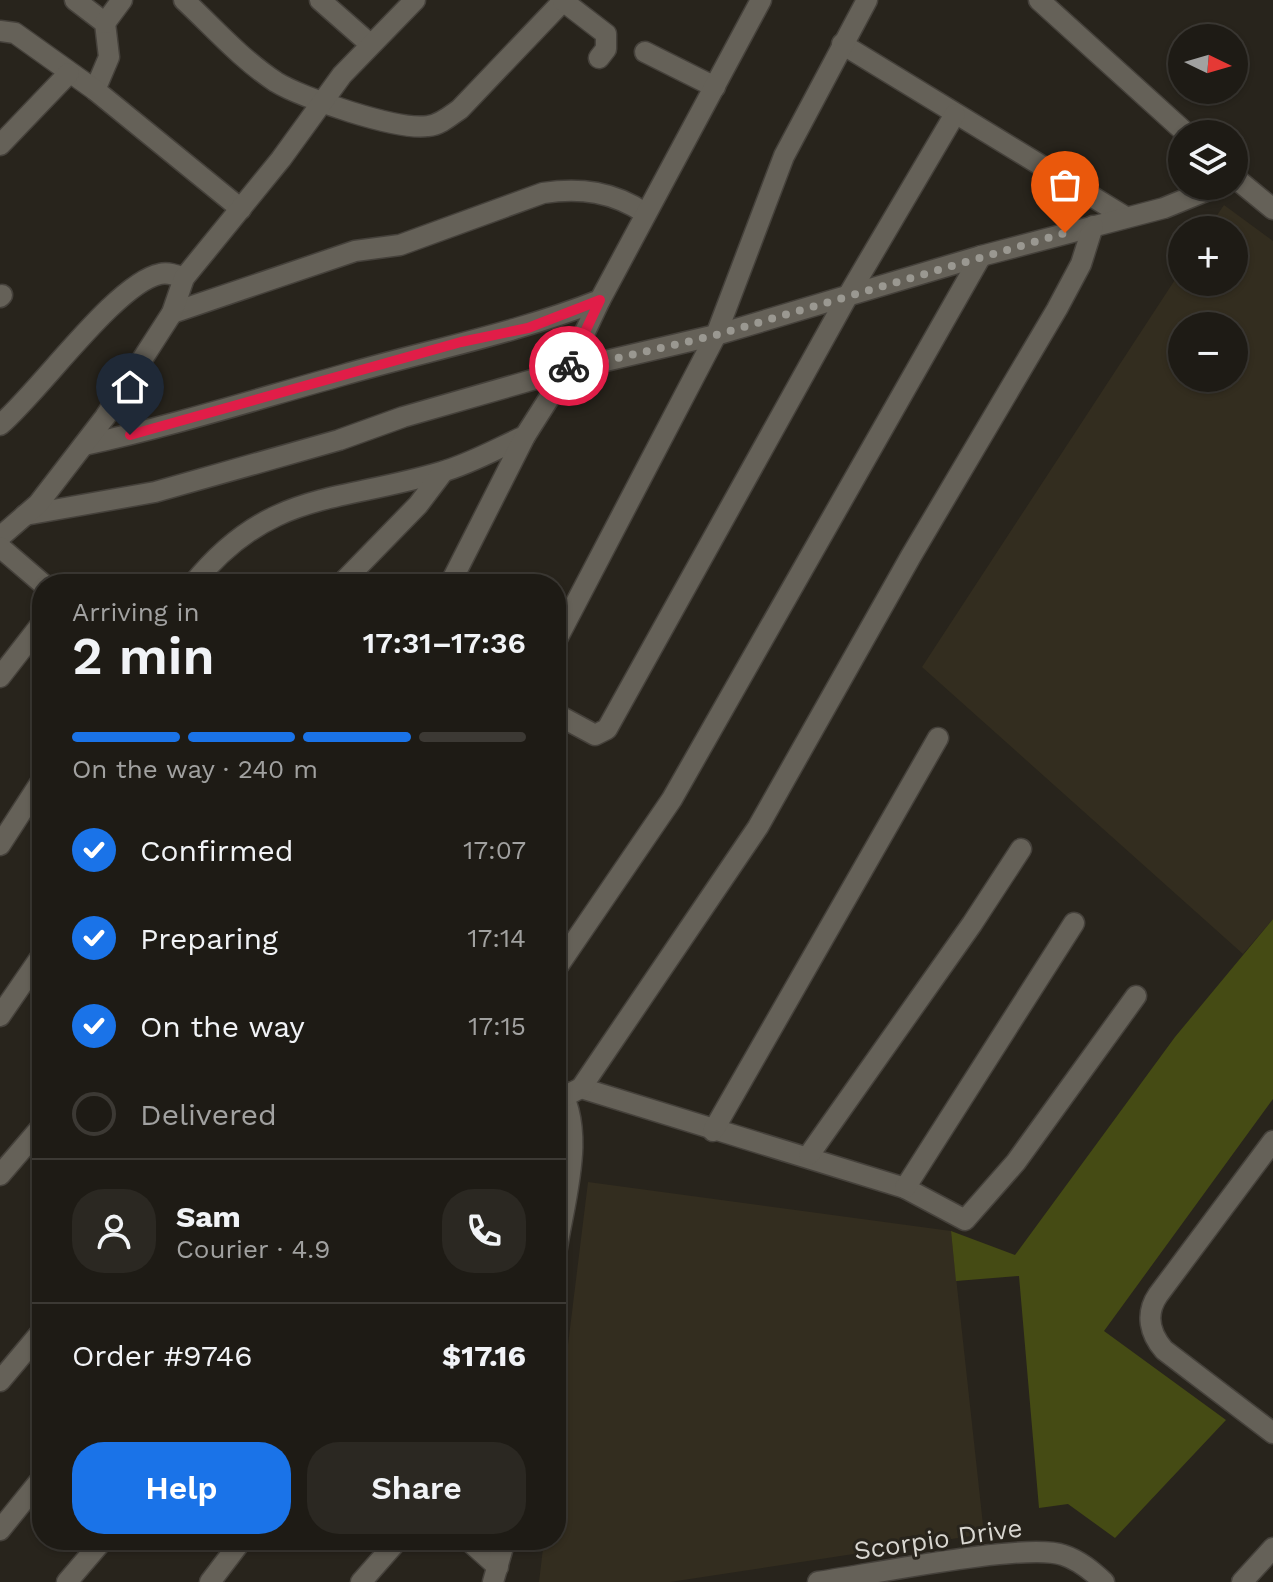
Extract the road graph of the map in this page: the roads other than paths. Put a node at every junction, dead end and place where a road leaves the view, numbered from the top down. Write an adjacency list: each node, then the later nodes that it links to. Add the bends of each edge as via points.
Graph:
1 (75, 0): 10 (street)
2 (122, 0): 10 (street)
3 (184, 0): 19 (street, via 274,80 301,96)
4 (320, 0): 12 (street)
5 (415, 0): 12 (street)
6 (761, 0): 17 (street)
7 (867, 0): 13 (street)
8 (1039, 0): 21 (street)
9 (564, 1): 15 (street, via 606,34 606,49); 19 (street, via 460,109 431,126 398,125)
10 (105, 23): 18 (street, via 109,57)
11 (0, 31): 16 (street, via 15,33)
12 (370, 44): 19 (street)
13 (842, 44): 20 (street); 35 (street, via 784,156)
14 (645, 52): 17 (street)
15 (599, 58)
16 (69, 73): 18 (street); 22 (street)
17 (715, 87): 27 (street)
18 (95, 90): 25 (street)
19 (324, 100): 25 (street)
20 (955, 114): 28 (street); 32 (street)
21 (1172, 120)
22 (0, 145)
23 (1248, 192): 26 (street)
24 (1183, 200): 28 (street)
25 (241, 209): 31 (street)
26 (1273, 209)
27 (645, 213): 33 (street); 34 (street, via 605,194 543,193 400,245 355,251)
28 (1124, 216): 29 (street)
29 (1093, 226): 30 (street); 61 (street, via 1081,264 1057,309 758,827)
30 (981, 256): 32 (street); 57 (street, via 672,799)
31 (184, 278): 34 (street); 37 (street, via 159,274 114,301 26,403)
32 (846, 299): 35 (street); 51 (street, via 607,729 595,735)
33 (600, 300): 36 (street); 39 (street, via 528,328)
34 (172, 313): 39 (street)
35 (716, 335): 36 (street); 48 (street)
36 (567, 370): 38 (street); 41 (street, via 155,492)
37 (0, 425)
38 (525, 436): 40 (street); 46 (street)
39 (84, 445): 41 (street)
40 (443, 472): 44 (street, via 316,499 271,516 236,538); 45 (street)
41 (25, 515): 42 (street)
42 (0, 537)
43 (0, 547): 47 (street)
44 (202, 574)
45 (351, 574)
46 (455, 574)
47 (32, 575)
48 (566, 622)
49 (32, 636): 50 (street)
50 (0, 677)
51 (566, 719)
52 (938, 738): 62 (street)
53 (32, 795): 54 (street)
54 (0, 845)
55 (1021, 849): 66 (street)
56 (1074, 923): 68 (street)
57 (566, 954)
58 (32, 970): 60 (street)
59 (1136, 996): 68 (street, via 1016,1162 968,1219 961,1221)
60 (0, 1016)
61 (567, 1089): 62 (street); 65 (street)
62 (713, 1131): 66 (street)
63 (1273, 1141): 71 (street, via 1158,1295 1150,1324 1164,1350)
64 (32, 1146): 67 (street)
65 (566, 1150)
66 (809, 1155): 68 (street)
67 (0, 1175)
68 (905, 1188)
69 (32, 1343): 70 (street)
70 (0, 1381)
71 (1273, 1433)
72 (32, 1490): 73 (street)
73 (0, 1530)
74 (1273, 1548): 86 (street)
75 (94, 1550): 81 (street)
76 (234, 1550): 82 (street)
77 (389, 1550): 83 (street)
78 (476, 1550): 80 (street)
79 (502, 1550): 80 (street)
80 (495, 1574)
81 (67, 1582)
82 (210, 1582)
83 (361, 1582)
84 (818, 1582): 85 (street, Scorpio Drive, via 1021,1551 1062,1554)
85 (1104, 1582)
86 (1242, 1582)

